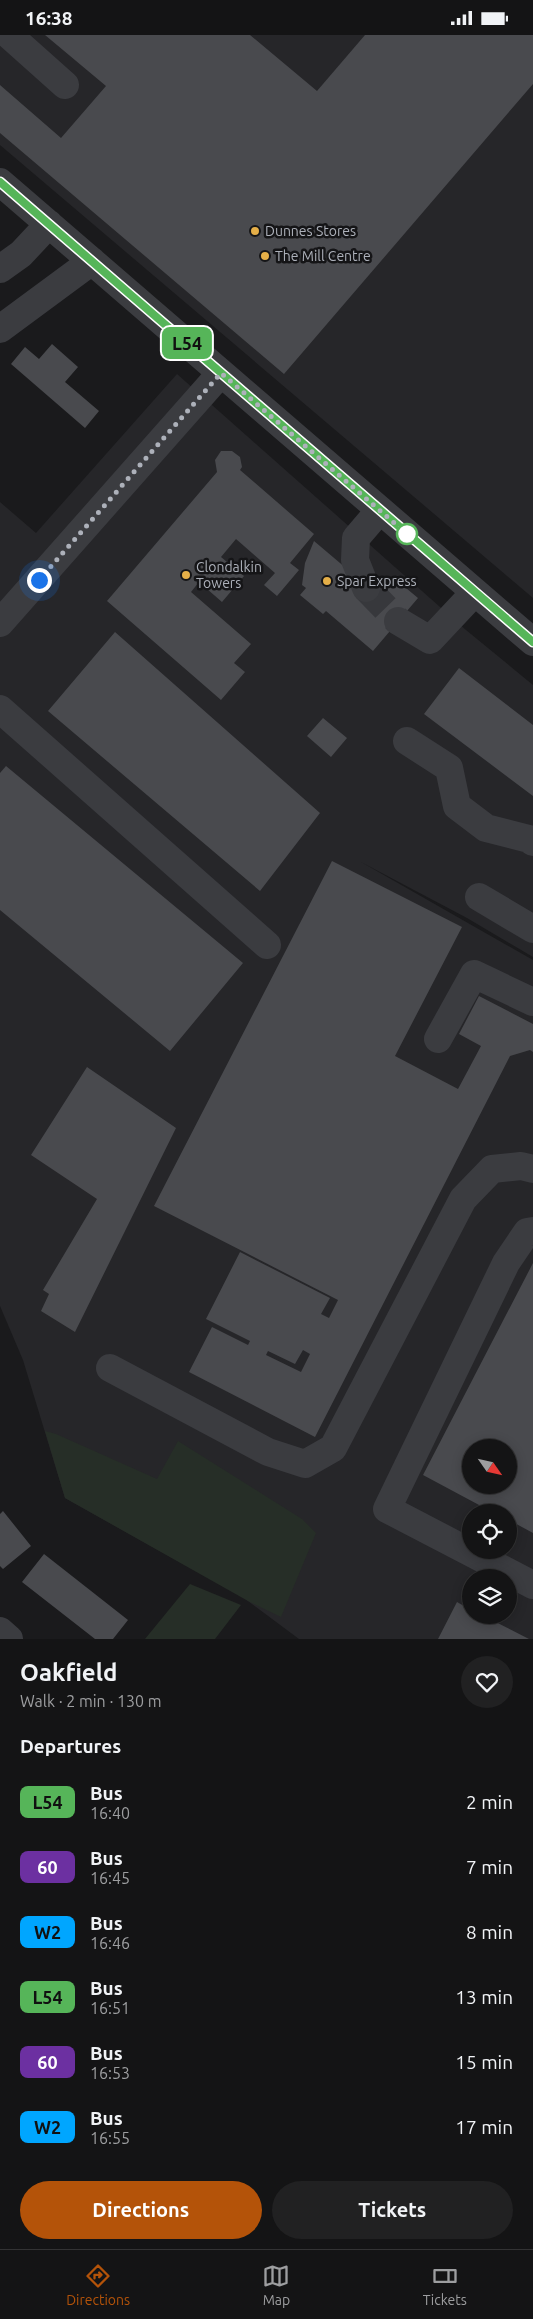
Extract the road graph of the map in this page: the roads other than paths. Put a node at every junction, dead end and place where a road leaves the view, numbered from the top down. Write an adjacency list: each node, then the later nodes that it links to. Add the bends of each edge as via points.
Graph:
1 (9, 35): 2 (street)
2 (65, 85)
3 (0, 182): 4 (street)
4 (48, 223): 5 (street); 6 (street, via 21,254)
5 (92, 261): 7 (street); 8 (street)
6 (0, 269)
7 (0, 329)
8 (221, 373): 9 (street); 13 (street)
9 (380, 510): 10 (street, via 356,538 355,560); 11 (street)
10 (366, 588)
11 (475, 592): 12 (street, via 430,640); 14 (street)
12 (398, 621)
13 (0, 623)
14 (533, 642)
15 (0, 709): 20 (street)
16 (406, 741): 17 (street, via 449,768 457,806 486,828)
17 (533, 842)
18 (479, 897): 19 (street)
19 (533, 929)
20 (267, 945)
21 (533, 1002): 22 (street, via 474,973)
22 (438, 1039)
23 (531, 1163): 25 (street, via 492,1169 463,1199 333,1449 305,1464 268,1452)
24 (533, 1231): 26 (street, via 527,1232 506,1263 387,1509)
25 (110, 1368)
26 (533, 1585)
27 (0, 1631): 28 (street)
28 (9, 1639)

